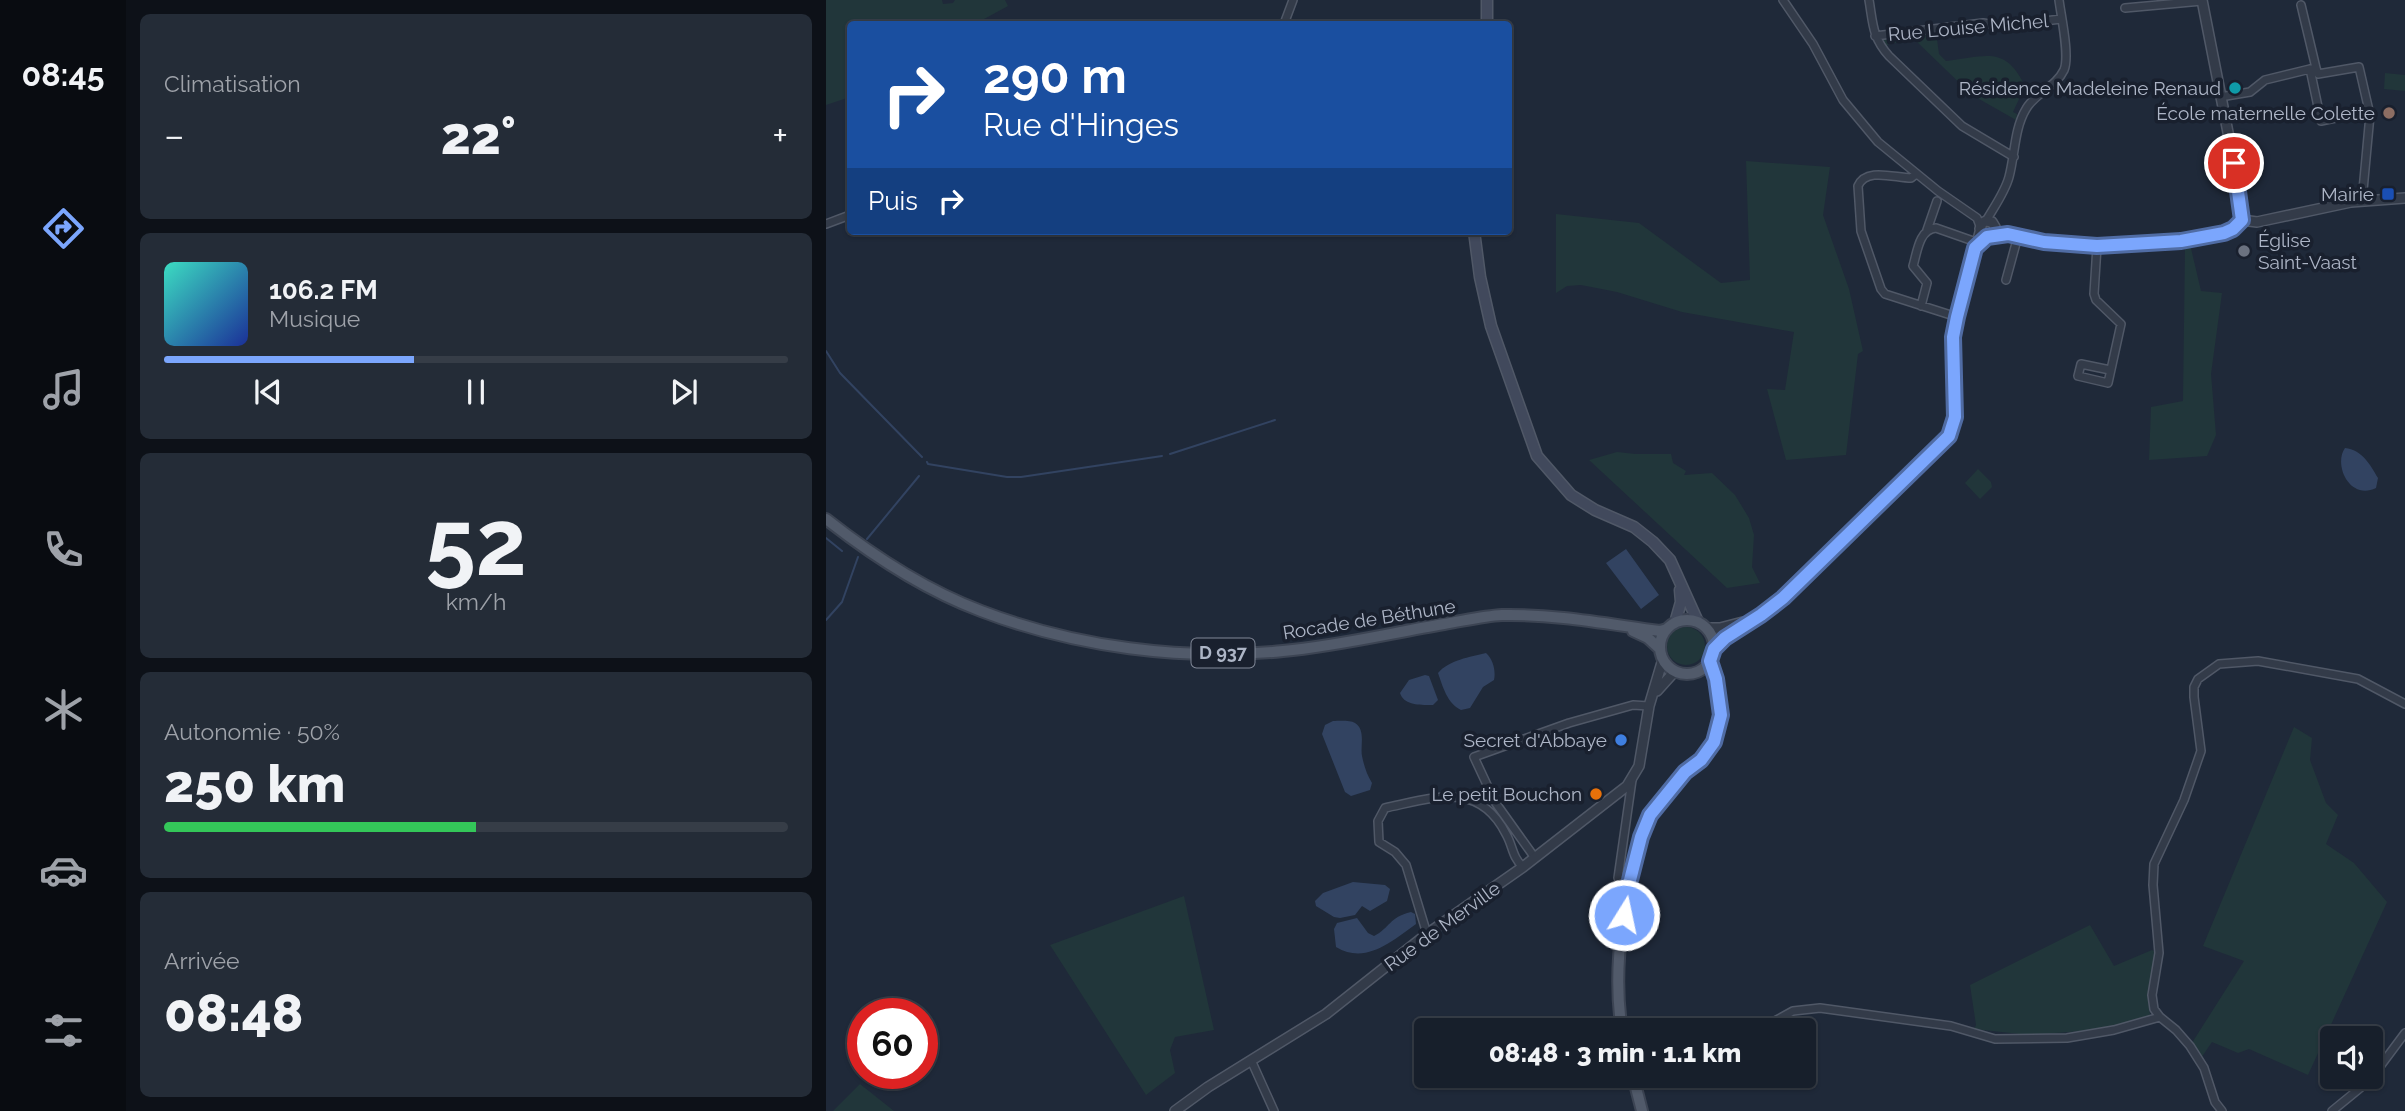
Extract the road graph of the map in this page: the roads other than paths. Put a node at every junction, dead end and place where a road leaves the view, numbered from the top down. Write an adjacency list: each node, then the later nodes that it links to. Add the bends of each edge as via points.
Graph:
1 (1293, 0): 10 (street)
2 (1487, 0): 11 (main road)
3 (1783, 0): 17 (street, via 1843,100 1878,142)
4 (1869, 0): 12 (street)
5 (2059, 0): 9 (street)
6 (2202, 0): 8 (street); 14 (street)
7 (2301, 5): 13 (street)
8 (2125, 8)
9 (2061, 19): 12 (street, Rue Louise Michel); 16 (street, via 2064,69 2027,107)
10 (1287, 21)
11 (1487, 21)
12 (1875, 36): 16 (street, via 1889,56 1962,126)
13 (2313, 69): 14 (street, via 2265,80 2250,92); 15 (street, via 2320,121); 20 (street, via 2318,74 2360,67 2370,115)
14 (2220, 97): 22 (street)
15 (2340, 117)
16 (2014, 157): 24 (street)
17 (1916, 174): 24 (street); 31 (street, via 1911,178 1867,176 1858,186 1861,232 1881,289)
18 (2405, 198): 20 (street)
19 (1937, 201): 25 (street)
20 (2362, 201): 22 (street, via 2257,222)
21 (847, 216): 23 (street)
22 (2242, 220): 29 (street, via 2224,233 2181,241)
23 (826, 224)
24 (1987, 228): 27 (street); 28 (street)
25 (1927, 230): 28 (street, via 1936,228); 31 (street, via 1913,266 1927,283)
26 (1474, 235): 35 (main road, via 1490,326 1537,457 1572,495 1653,542)
27 (2013, 235): 29 (street); 30 (street)
28 (1976, 245): 32 (street)
29 (2097, 246): 33 (street, via 2094,295 2121,324)
30 (2006, 280)
31 (1921, 306): 32 (street)
32 (1957, 317): 36 (street, via 1953,337 1955,417 1949,436)
33 (2110, 370)
34 (826, 520): 37 (main road, Rocade de Béthune / D 937, via 894,567 980,611 1032,628 1138,649 1182,654 1281,651 1500,615)
35 (1678, 575): 38 (main road); 39 (main road, via 1681,602)
36 (1761, 615): 38 (street, via 1736,625); 40 (street)
37 (1611, 622): 39 (main road, Rocade de Béthune / D 937, via 1660,631); 41 (main road, Rocade de Béthune / D 937, via 1638,633)
38 (1702, 625): 39 (main road, via 1682,620); 40 (main road, via 1711,635)
39 (1671, 626): 41 (main road, via 1663,635)
40 (1714, 649): 42 (main road)
41 (1661, 654): 43 (main road); 46 (street)
42 (1710, 661): 44 (main road); 45 (main road)
43 (1675, 671): 44 (main road); 46 (street)
44 (1696, 672): 45 (main road)
45 (1717, 693): 51 (main road, via 1721,715 1714,742 1650,815)
46 (1651, 702): 48 (street); 49 (street, via 1569,723 1474,757 1495,802)
47 (2405, 704): 53 (street, via 2358,679 2258,660 2219,664 2198,679 2194,697 2201,751 2154,864 2159,953 2152,995)
48 (1633, 779): 49 (street, Rue de Merville); 51 (street, via 1618,878)
49 (1535, 858): 50 (street, Rue de Merville)
50 (1523, 867): 52 (street, Rue de Merville); 52 (street, via 1513,857 1508,835 1491,811 1471,798 1429,798 1385,808 1378,821 1379,842 1406,864)
51 (1628, 888): 54 (main road, via 1620,943)
52 (1427, 934): 57 (street, Rue de Merville, via 1326,1014)
53 (2160, 1017): 55 (street, via 2067,1038 1995,1039 1951,1026 1820,1008 1793,1011); 62 (street, via 2190,1046)
54 (1621, 1018)
55 (1780, 1018)
56 (2405, 1034): 63 (street, via 2370,1080)
57 (1251, 1060): 59 (street, Rue de Merville); 60 (street)
58 (1636, 1088): 61 (main road)
59 (1175, 1111)
60 (1274, 1111)
61 (1642, 1111)
62 (2222, 1111)
63 (2332, 1111)

